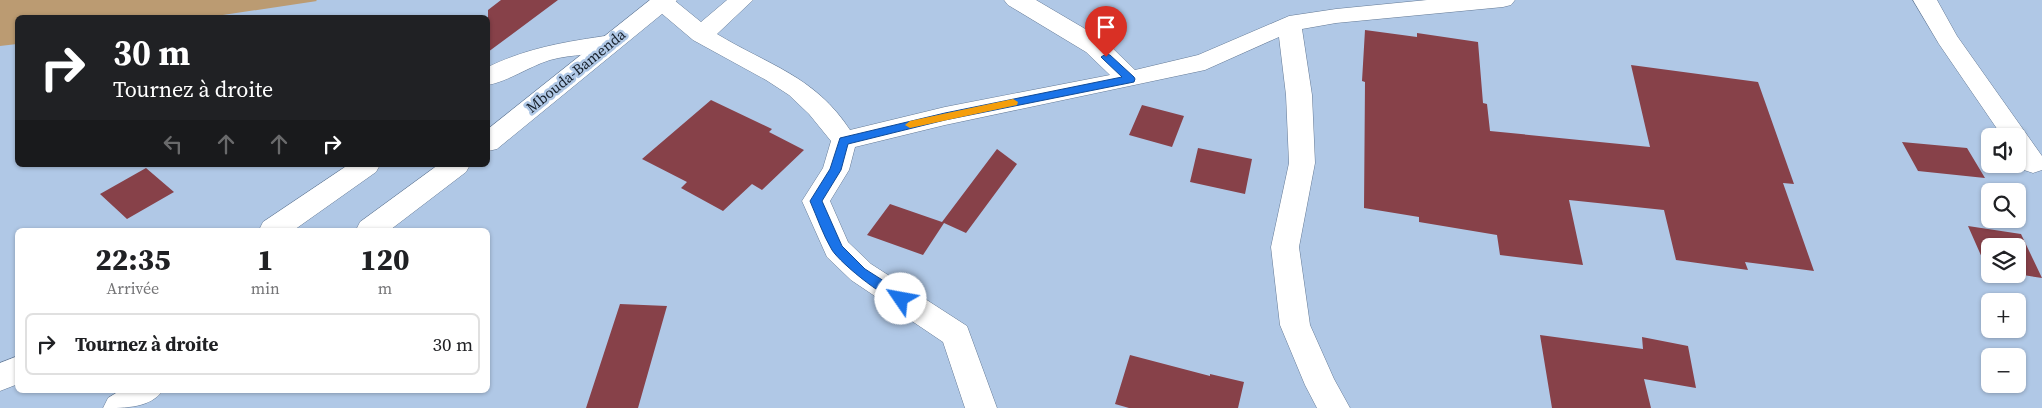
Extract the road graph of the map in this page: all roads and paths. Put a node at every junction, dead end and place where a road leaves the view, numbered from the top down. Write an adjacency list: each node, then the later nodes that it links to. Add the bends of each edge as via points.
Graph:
1 (741, 0): 7 (main road)
2 (1016, 0): 10 (main road, via 1095,46)
3 (1503, 0): 6 (main road)
4 (1924, 0): 11 (main road)
5 (663, 1): 7 (main road); 8 (main road, Mbouda-Bamenda)
6 (1289, 23): 10 (main road, via 1205,62); 25 (main road, via 1299,95 1302,163 1285,248 1295,325)
7 (701, 35): 13 (main road, via 802,91 834,125)
8 (611, 43): 9 (main road, via 554,51 523,60); 12 (main road, Mbouda-Bamenda)
9 (490, 76)
10 (1130, 79): 13 (main road, via 945,116)
11 (2009, 128)
12 (490, 140)
13 (844, 141): 24 (main road, via 836,170 816,201 837,249 861,272 956,335)
14 (2026, 152): 15 (main road)
15 (2033, 163)
16 (364, 167): 18 (main road)
17 (454, 167): 19 (main road)
18 (276, 228)
19 (373, 228)
20 (15, 370): 21 (main road)
21 (0, 378)
22 (142, 393): 23 (main road)
23 (119, 408)
24 (981, 408)
25 (1334, 408)

